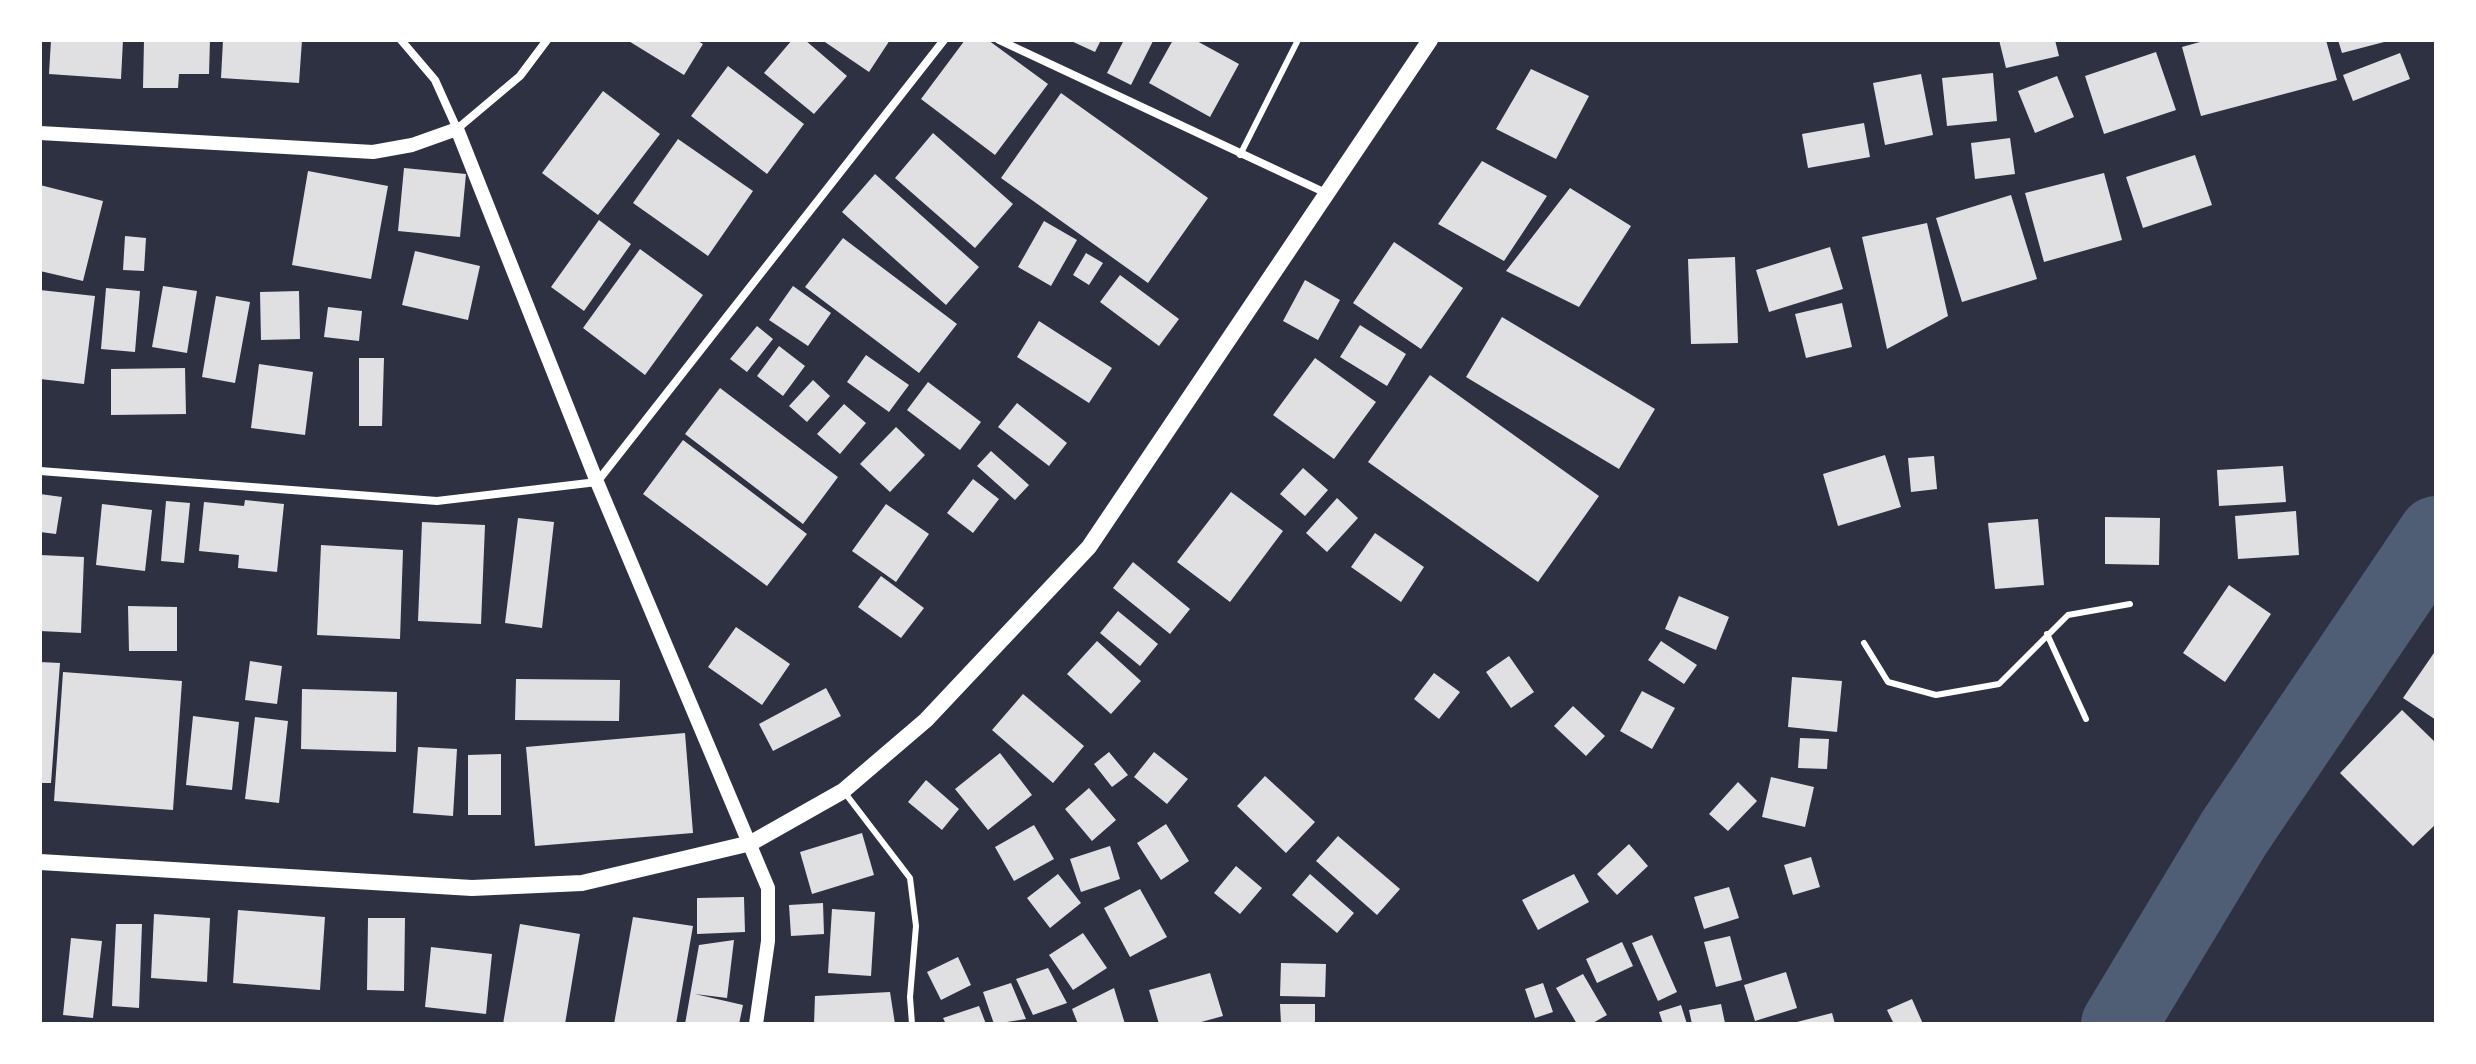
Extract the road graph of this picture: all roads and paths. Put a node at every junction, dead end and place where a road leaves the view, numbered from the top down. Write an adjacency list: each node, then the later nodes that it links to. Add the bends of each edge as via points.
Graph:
1 (401, 40): 7 (street, via 435,80)
2 (547, 40): 7 (street, via 520,76)
3 (944, 40): 12 (street)
4 (999, 40): 9 (street)
5 (1298, 40): 9 (lane)
6 (1430, 40): 10 (main road)
7 (457, 129): 8 (street, via 373,152); 12 (street)
8 (40, 133)
9 (1240, 155): 10 (street)
10 (1329, 195): 17 (main road, via 1089,547 926,720)
11 (40, 471): 12 (street, via 437,501)
12 (597, 482): 18 (street)
13 (2130, 604): 14 (lane, via 2068,615)
14 (2047, 634): 15 (lane, via 1999,684 1936,695 1888,682); 16 (lane)
15 (1864, 643)
16 (2086, 719)
17 (843, 791): 18 (main road); 21 (lane, via 910,878 916,926)
18 (751, 843): 19 (main road, via 582,883 472,888); 20 (street, via 768,888 768,941)
19 (40, 862)
20 (756, 1024)
21 (912, 1024)

